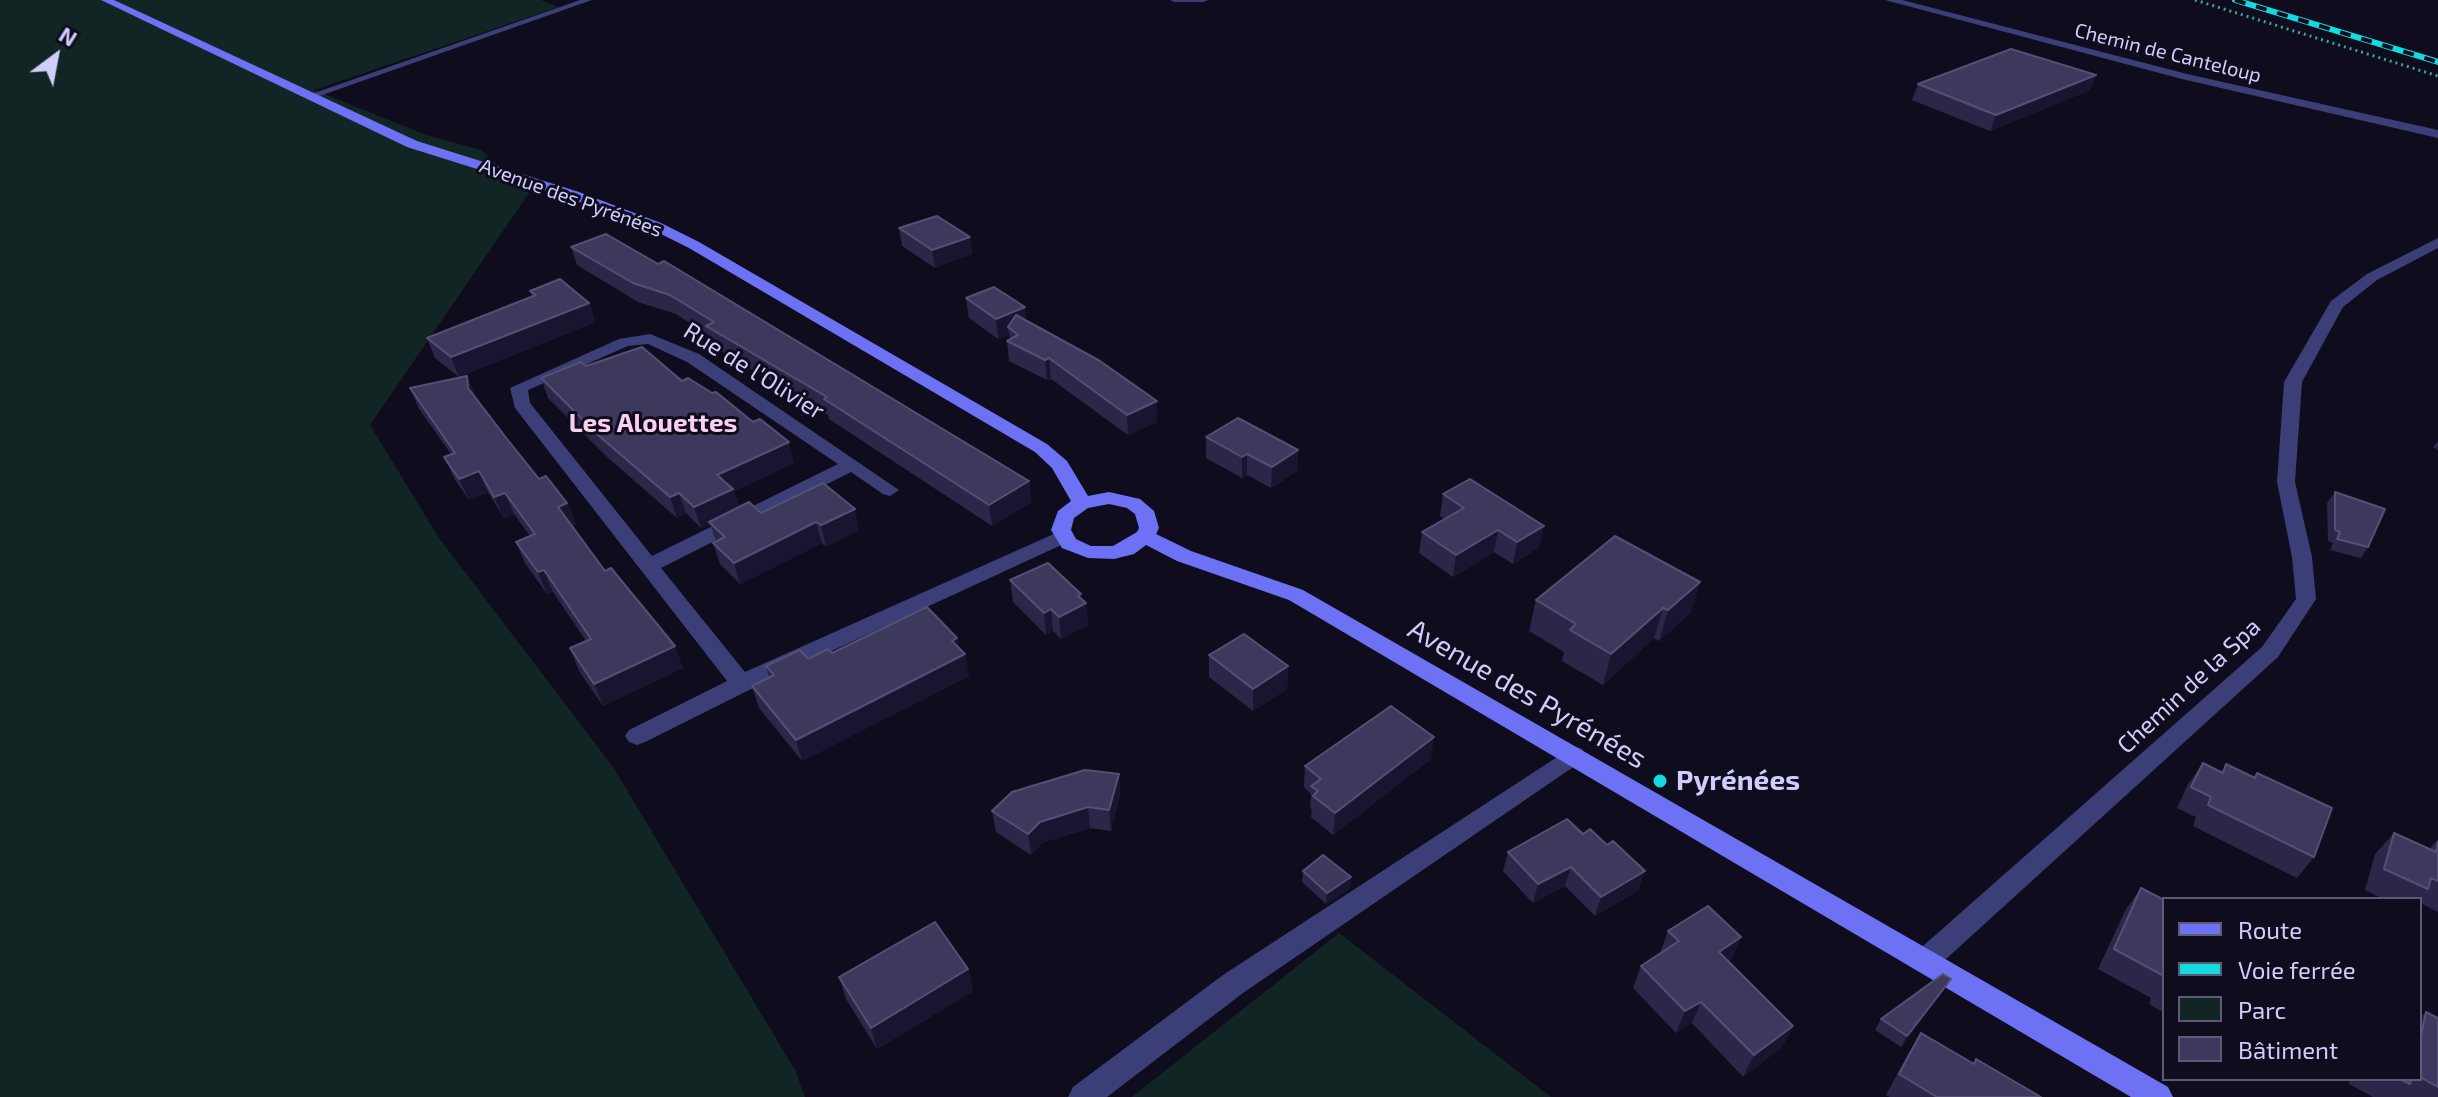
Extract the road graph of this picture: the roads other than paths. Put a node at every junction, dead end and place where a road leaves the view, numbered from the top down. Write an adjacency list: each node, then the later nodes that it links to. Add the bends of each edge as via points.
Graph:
1 (106, 0): 6 (main road, Avenue des Pyrénées)
2 (588, 0): 6 (lane)
3 (1174, 0): 4 (lane)
4 (1204, 0)
5 (1890, 0): 7 (street, Chemin de Canteloup, via 2186,77)
6 (308, 97): 11 (main road, Avenue des Pyrénées, via 412,144 574,195 694,245 1041,448 1060,465)
7 (2438, 134)
8 (2438, 242): 18 (street, Chemin de la Spa, via 2372,277 2337,304 2293,382 2286,482 2306,599 2270,652)
9 (852, 464): 10 (street, Rue de l'Olivier); 14 (street); 14 (street, Rue de l'Olivier, via 693,358 650,339 625,342 519,388 521,404)
10 (890, 490)
11 (1082, 503): 12 (main road, via 1109,498 1133,503 1148,519); 13 (main road, via 1065,515)
12 (1145, 536): 13 (main road, via 1127,549 1101,554 1076,548); 17 (main road, Avenue des Pyrénées, via 1184,556 1296,595)
13 (1063, 537): 15 (street)
14 (649, 566): 15 (street, Rue de l'Olivier)
15 (741, 683): 16 (street)
16 (637, 736)
17 (1574, 755): 18 (main road, Avenue des Pyrénées); 19 (street, via 1233,984)
18 (1925, 961): 20 (main road, Avenue des Pyrénées)
19 (1083, 1097)
20 (2158, 1097)

